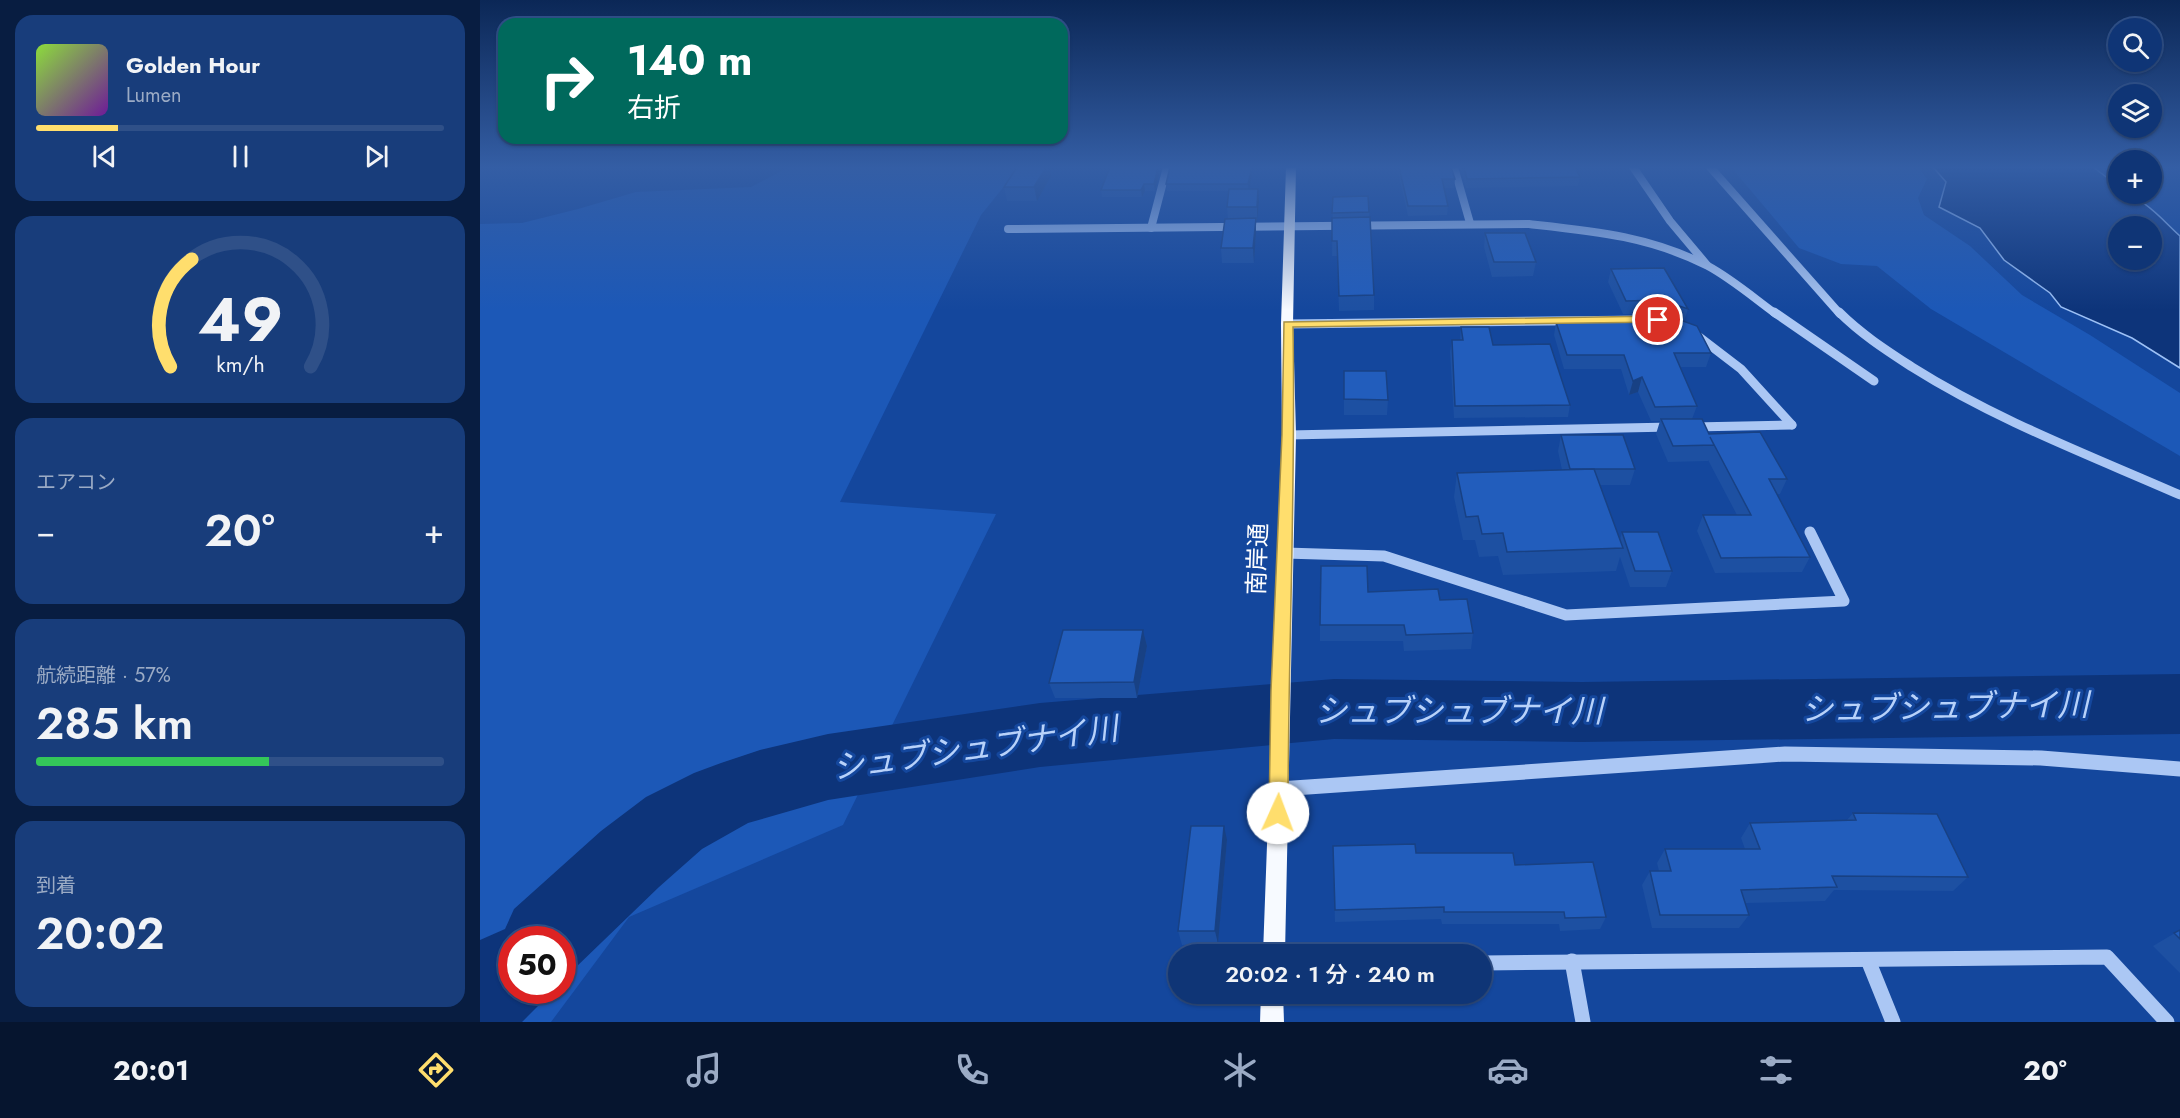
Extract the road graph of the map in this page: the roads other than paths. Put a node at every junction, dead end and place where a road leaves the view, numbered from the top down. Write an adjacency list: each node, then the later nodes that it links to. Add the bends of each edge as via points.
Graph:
1 (1154, 215): 8 (street)
2 (1290, 215): 7 (main road, 南岸通)
3 (1468, 215): 6 (street)
4 (1666, 215): 10 (street)
5 (1755, 215): 16 (street, via 1819,292 1849,321 1930,379 2002,418)
6 (1470, 223): 7 (street); 10 (street, via 1529,224 1613,233 1664,247)
7 (1290, 227): 8 (street); 12 (main road, 南岸通)
8 (1151, 228): 9 (street)
9 (1008, 229)
10 (1709, 267): 14 (street)
11 (1658, 320): 12 (street)
12 (1287, 324): 15 (main road, 南岸通)
13 (1684, 329): 15 (street, via 1741,369 1792,425)
14 (1874, 381)
15 (1289, 435): 18 (main road, 南岸通)
16 (2180, 495)
17 (1810, 532): 18 (street, via 1844,601 1566,615 1384,556)
18 (1285, 553): 20 (main road, 南岸通)
19 (2180, 769): 20 (street, via 2041,758 1785,754)
20 (1279, 789): 21 (main road, 南岸通)
21 (1274, 944)
22 (1868, 960): 23 (street); 28 (street); 29 (street, via 2107,957)
23 (1572, 961): 24 (street); 27 (street)
24 (1492, 963)
25 (1272, 1004): 26 (main road)
26 (1272, 1022)
27 (1583, 1022)
28 (1893, 1022)
29 (2167, 1022)

